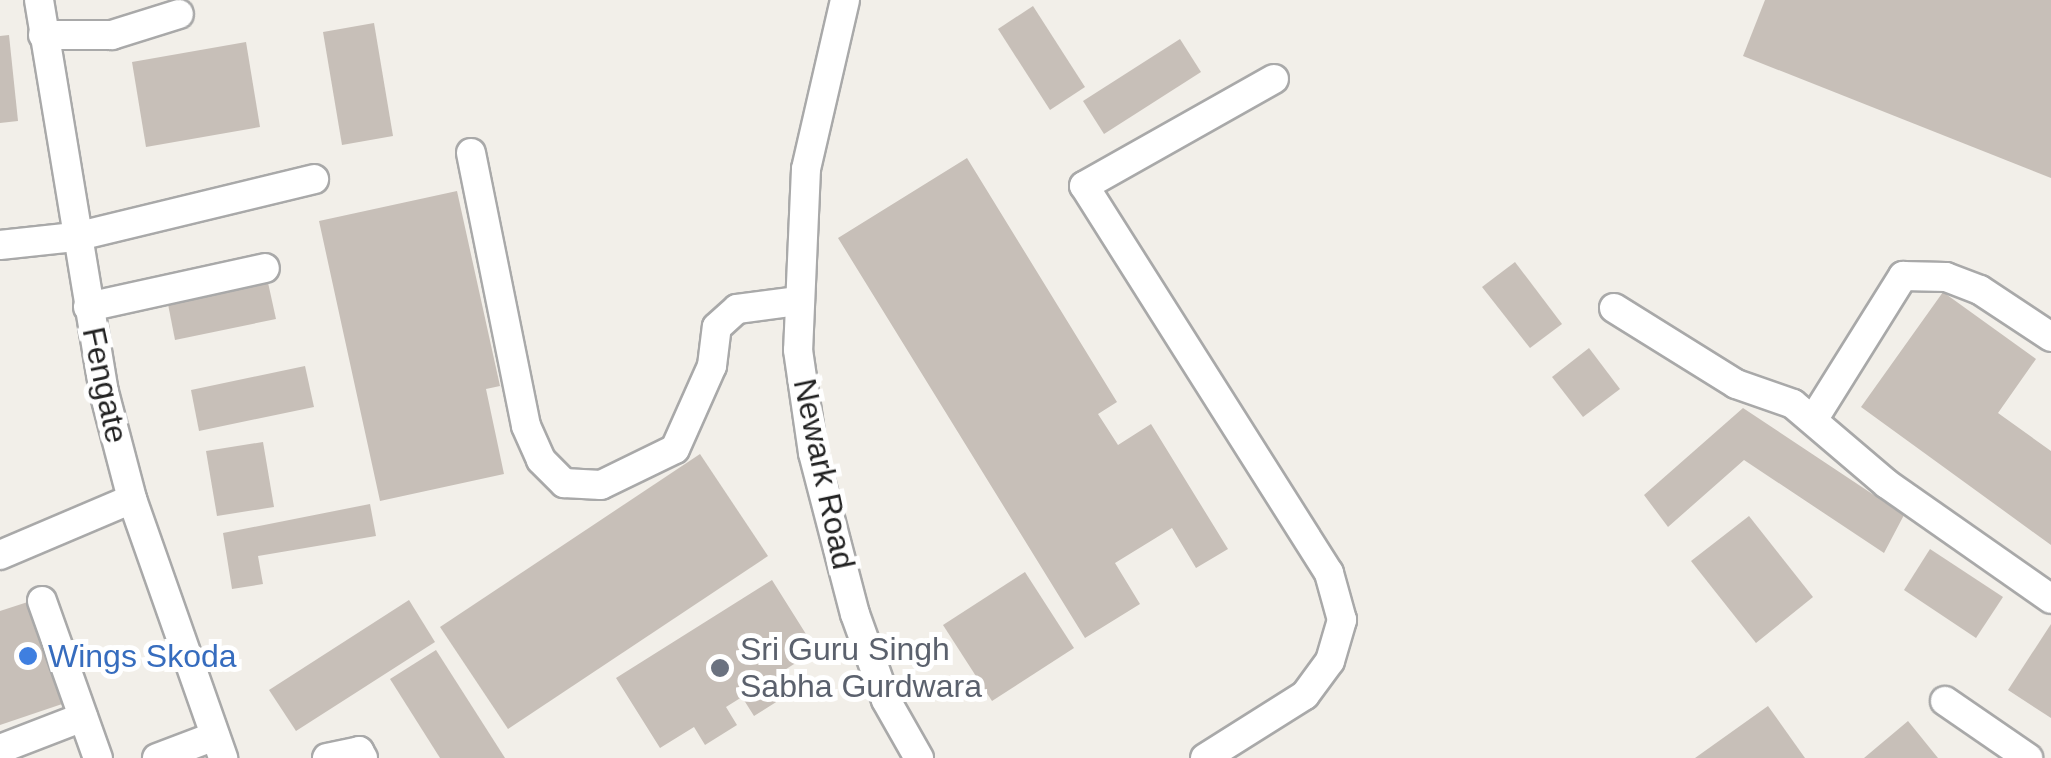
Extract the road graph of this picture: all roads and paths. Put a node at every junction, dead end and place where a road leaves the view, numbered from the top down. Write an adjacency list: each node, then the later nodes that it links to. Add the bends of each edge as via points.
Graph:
1 (39, 0): 4 (street, Fengate)
2 (845, 0): 11 (street, Newark Road, via 806,168)
3 (179, 14): 4 (street, via 112,36)
4 (44, 35): 8 (street, Fengate)
5 (1274, 80): 29 (street, via 1084,186 1329,573 1342,620 1330,661 1305,695)
6 (471, 153): 11 (street, via 526,426 564,484 601,485 675,448 712,366 717,327 736,309)
7 (314, 179): 8 (street)
8 (76, 236): 9 (street); 12 (street, Fengate)
9 (0, 245)
10 (266, 268): 12 (street)
11 (798, 301): 28 (street, Newark Road, via 813,453 851,596 886,700)
12 (88, 307): 16 (street, Fengate)
13 (1614, 308): 15 (street, via 1736,384 1792,404)
14 (2051, 337): 15 (street, via 1980,290 1946,277 1903,276)
15 (1812, 420): 18 (street, via 1887,484)
16 (132, 499): 17 (street); 22 (street, Fengate)
17 (0, 555)
18 (2051, 599)
19 (42, 601): 21 (street)
20 (1945, 701): 30 (street)
21 (83, 717): 23 (street); 24 (street)
22 (219, 747): 25 (street)
23 (0, 750)
24 (98, 758)
25 (157, 758)
26 (327, 758): 27 (street, via 359,751)
27 (363, 758)
28 (920, 758)
29 (1205, 758)
30 (2028, 758)

